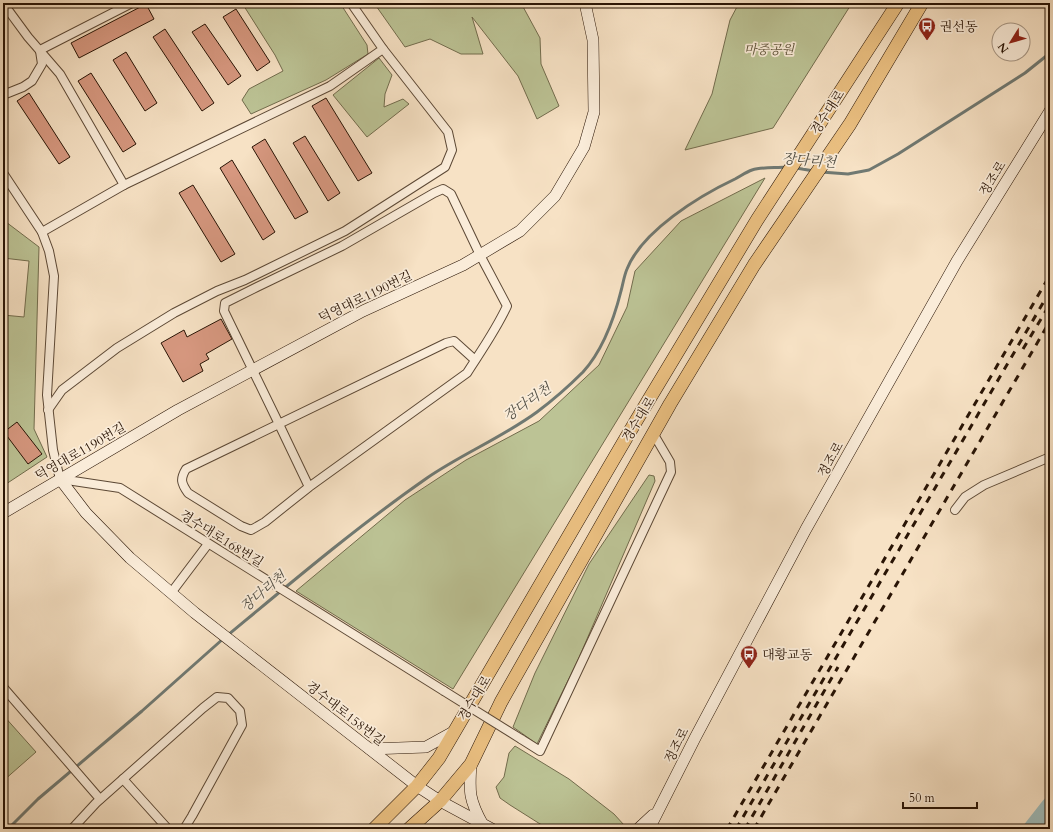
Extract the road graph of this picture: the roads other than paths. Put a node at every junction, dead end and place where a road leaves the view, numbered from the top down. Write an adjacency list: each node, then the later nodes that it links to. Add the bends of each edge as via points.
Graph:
1 (3, 3): 8 (street)
2 (132, 3): 8 (street)
3 (350, 3): 7 (street)
4 (585, 3): 14 (street, 덕영대로1190번길, via 593,40 594,112 584,147 555,196 520,231)
5 (898, 3): 28 (main road, 경수대로, via 757,220 636,421)
6 (922, 3): 19 (main road, 경수대로, via 850,124 754,265)
7 (383, 49): 12 (street, via 330,86); 17 (street, via 448,132 452,150 445,167 345,231 174,313 117,348 62,390)
8 (40, 50): 9 (street, via 42,64 32,81); 12 (street, via 60,74)
9 (3, 95)
10 (1050, 111): 35 (street, 정조로, via 957,262 806,529)
11 (3, 173): 13 (street)
12 (124, 184): 13 (street)
13 (42, 232): 17 (street, via 54,276)
14 (480, 255): 15 (street, via 507,306); 16 (street, 덕영대로1190번길, via 464,265 363,311); 16 (street, via 451,194 443,189 434,193 342,246 225,303 224,311)
15 (475, 360): 18 (street, via 454,341 446,342); 22 (street, via 467,373)
16 (253, 370): 18 (street); 21 (street, 덕영대로1190번길, via 178,410)
17 (48, 410): 21 (street)
18 (279, 423): 22 (street); 22 (street, via 186,469 182,476 182,485 188,493 241,526 252,530)
19 (653, 433): 25 (street, 경수대로168번길, bridge, via 670,462 671,472 540,751); 30 (main road, 경수대로, via 501,702)
20 (1050, 457): 23 (street, via 1039,457 984,485 965,497)
21 (60, 479): 24 (street, 덕영대로1190번길); 25 (street, 경수대로168번길, via 120,488); 26 (street, via 86,513 130,558)
22 (309, 487)
23 (955, 510)
24 (3, 513)
25 (208, 544): 26 (street)
26 (171, 593): 29 (street, 경수대로158번길)
27 (3, 687): 33 (street)
28 (455, 732): 29 (street, via 426,747); 32 (main road, 경수대로)
29 (370, 749): 32 (street, 경수대로158번길)
30 (471, 764): 34 (main road, 경수대로); 36 (street, via 469,790)
31 (123, 779): 33 (street); 38 (street); 39 (street, via 217,697 228,698 240,711 242,725)
32 (418, 786): 34 (street, 경수대로158번길); 40 (main road, 경수대로)
33 (100, 799): 37 (street)
34 (440, 801): 36 (street, 경수대로158번길); 41 (main road, 경수대로)
35 (658, 811): 42 (street); 43 (street, 정조로)
36 (482, 828)
37 (72, 829)
38 (168, 829)
39 (184, 829)
40 (374, 829)
41 (409, 829)
42 (638, 829)
43 (649, 829)

